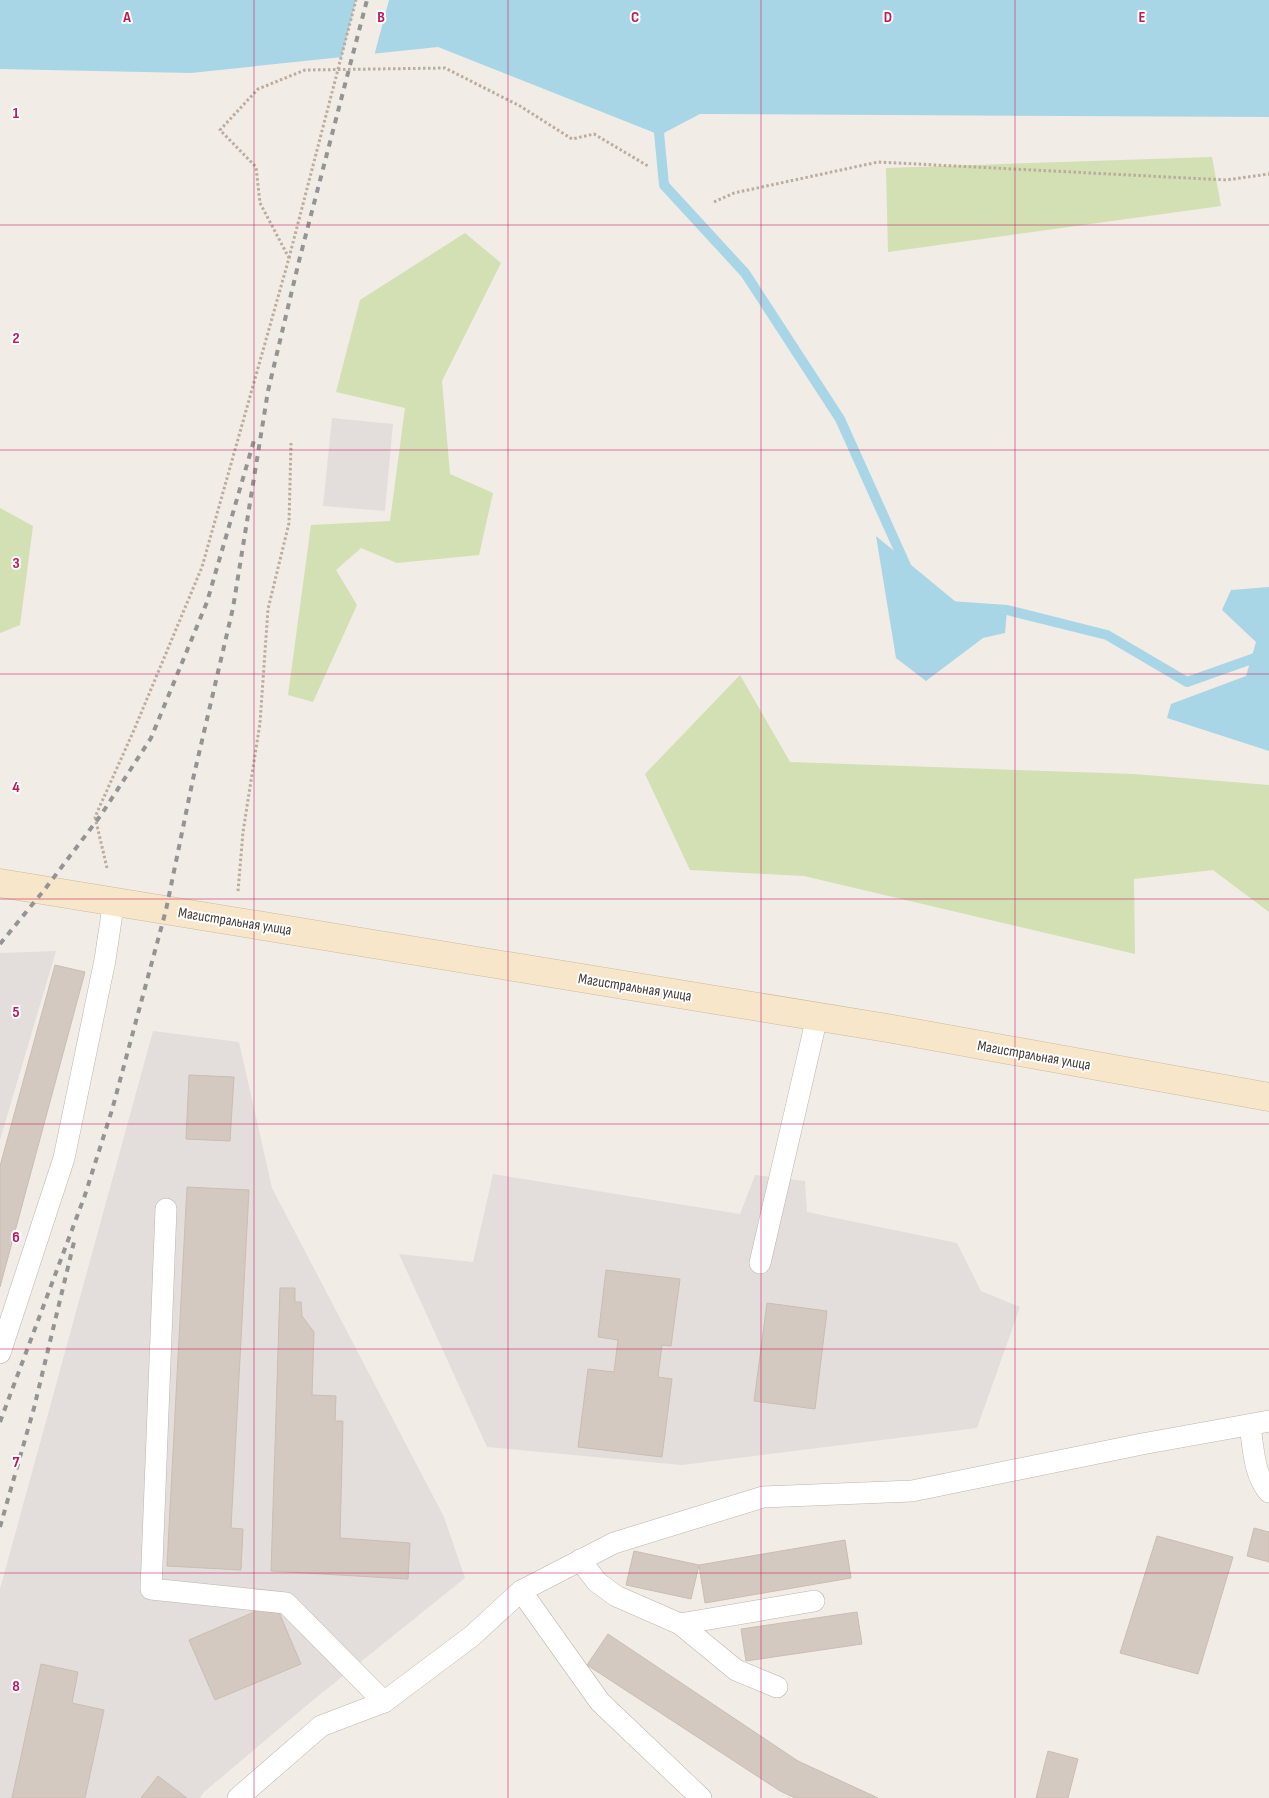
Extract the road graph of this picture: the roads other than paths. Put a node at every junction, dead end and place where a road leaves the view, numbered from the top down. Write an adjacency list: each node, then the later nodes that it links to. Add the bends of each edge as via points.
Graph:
1 (0, 883): 2 (main road, Магистральная улица)
2 (114, 900): 3 (main road, Магистральная улица); 7 (lane, via 105,960 64,1158)
3 (818, 1017): 4 (main road, Магистральная улица); 6 (lane)
4 (1269, 1097)
5 (166, 1209): 15 (lane, via 151,1589 286,1603)
6 (760, 1263)
7 (0, 1353)
8 (1260, 1423): 9 (lane, via 1256,1464); 10 (lane, via 912,1491 763,1497 614,1542)
9 (1269, 1492)
10 (580, 1560): 11 (lane); 13 (lane, via 597,1582 616,1596)
11 (521, 1591): 15 (lane, via 472,1636); 17 (lane, via 600,1702)
12 (814, 1600): 13 (lane)
13 (680, 1624): 14 (lane, via 736,1670)
14 (778, 1687)
15 (384, 1702): 16 (lane, via 321,1726)
16 (238, 1798)
17 (701, 1798)

